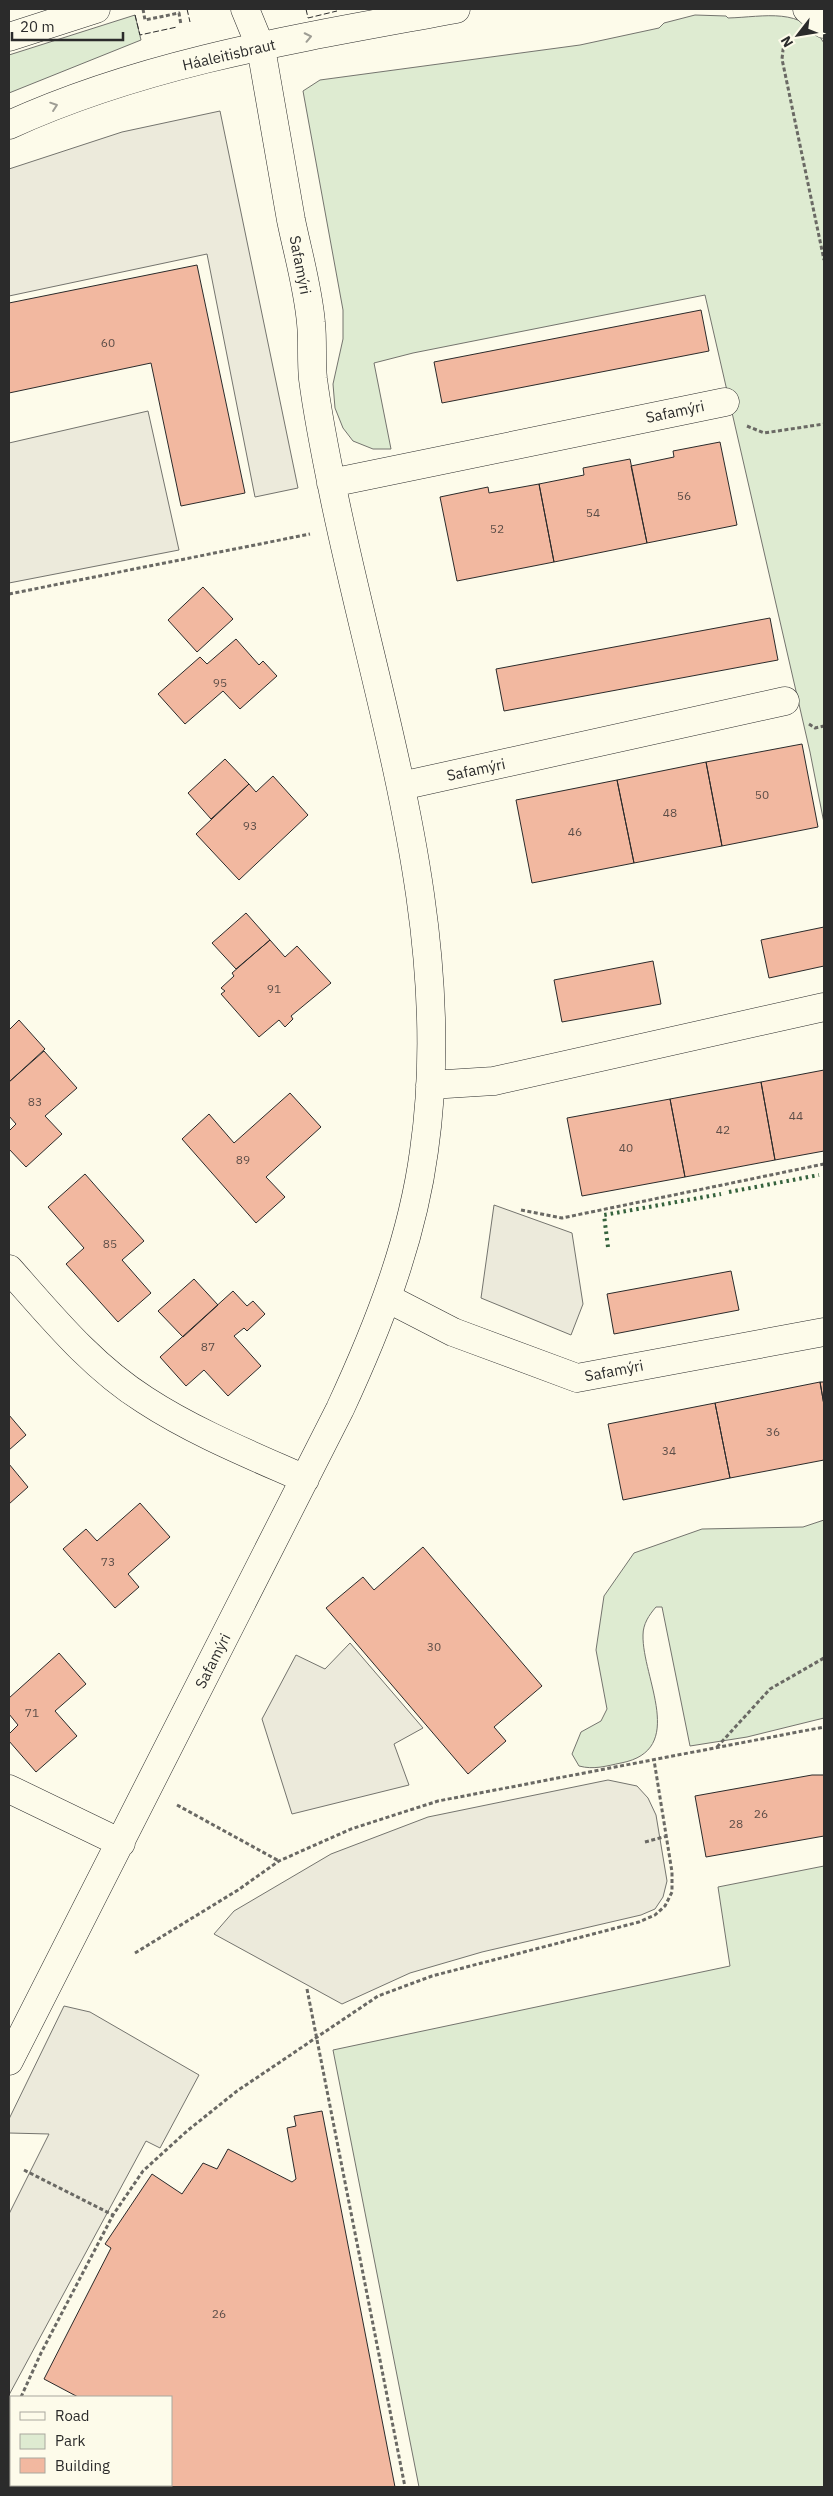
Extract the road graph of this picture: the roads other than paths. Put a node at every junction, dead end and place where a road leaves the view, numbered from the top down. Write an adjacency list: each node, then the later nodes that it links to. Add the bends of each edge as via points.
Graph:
1 (96, 9): 7 (main road)
2 (244, 9): 8 (main road)
3 (262, 9): 8 (main road)
4 (456, 9): 8 (main road, Háaleitisbraut, one-way to 4)
5 (801, 20): 6 (main road)
6 (824, 24)
7 (9, 37)
8 (261, 48): 9 (main road, Háaleitisbraut, one-way to 8, via 114,85 191,63); 11 (main road, Safamýri, via 311,321 313,377)
9 (9, 125)
10 (725, 402): 11 (main road, Safamýri)
11 (331, 483): 13 (main road, Safamýri)
12 (785, 701): 13 (main road, Safamýri)
13 (401, 786): 15 (main road, Safamýri, via 417,878 427,964)
14 (824, 1007): 15 (main road, via 494,1082)
15 (430, 1085): 17 (main road, Safamýri, via 417,1188)
16 (9, 1269): 19 (main road, via 70,1337 112,1376 145,1400)
17 (387, 1298): 18 (main road, Safamýri, via 452,1332 576,1378); 19 (main road, Safamýri, via 361,1364)
18 (824, 1332)
19 (305, 1479): 21 (main road, Safamýri)
20 (9, 1789): 21 (main road)
21 (121, 1843): 22 (main road, Safamýri)
22 (9, 2061)

